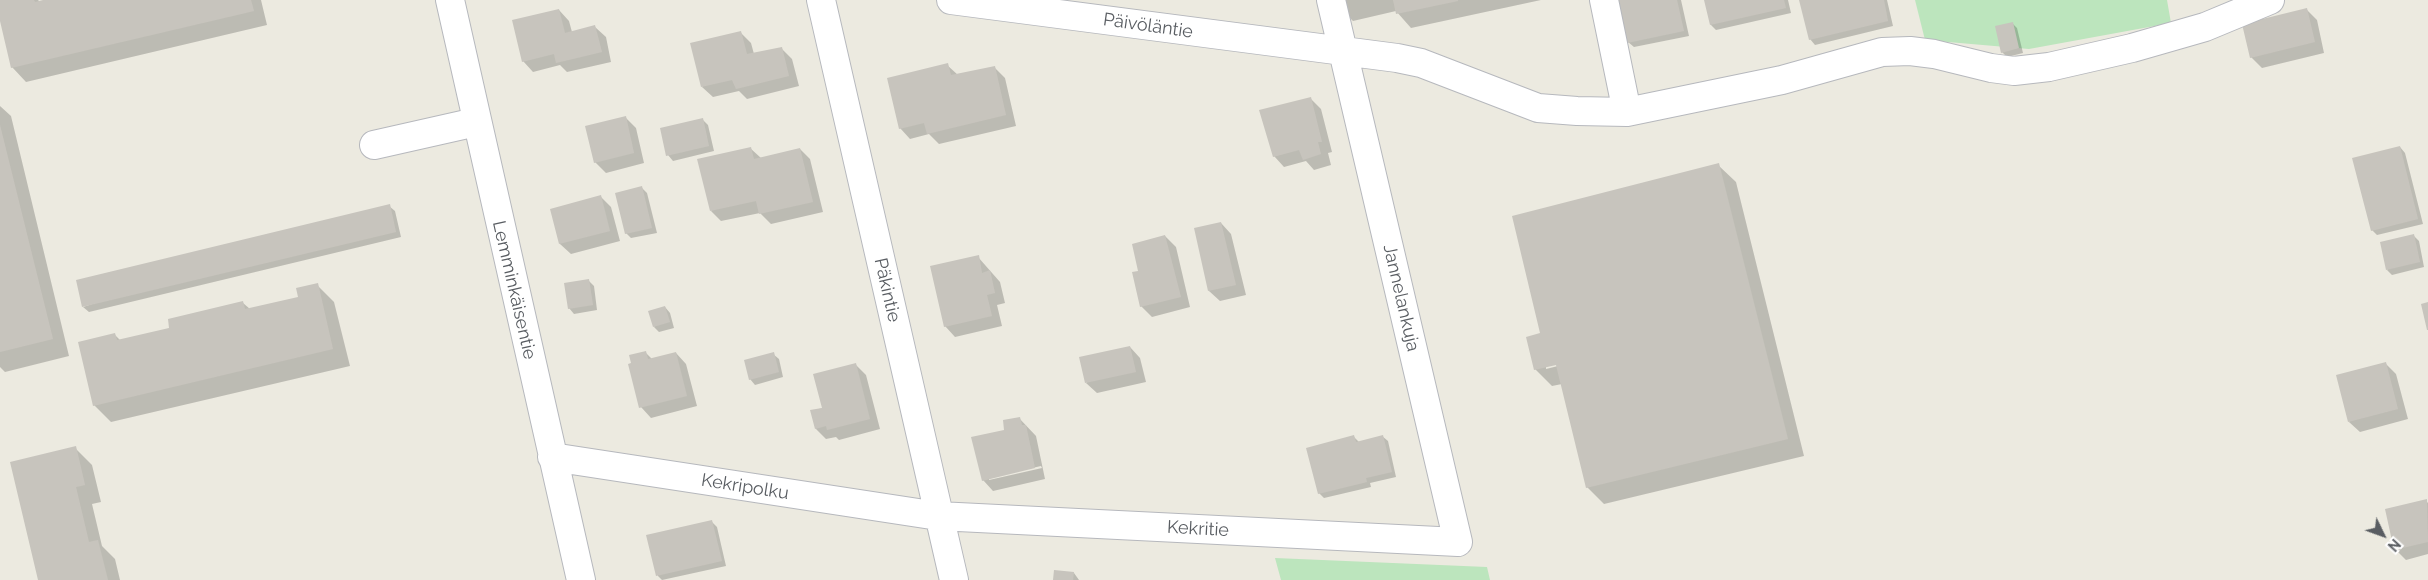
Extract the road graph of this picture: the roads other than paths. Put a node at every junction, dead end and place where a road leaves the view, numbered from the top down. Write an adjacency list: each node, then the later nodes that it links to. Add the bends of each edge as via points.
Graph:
1 (450, 0): 9 (street, Lemminkäisentie)
2 (821, 0): 12 (street, Päkintie)
3 (951, 0): 7 (street, Päivöläntie)
4 (1331, 0): 7 (street, Jannelankuja)
5 (1604, 0): 8 (street)
6 (2270, 0): 8 (street, Päivöläntie, via 2205,28 2049,67 2014,71 1934,54 1882,52 1782,80)
7 (1344, 53): 8 (street, Päivöläntie, via 1421,63 1538,108); 13 (street, Jannelankuja)
8 (1627, 112)
9 (476, 122): 10 (street); 11 (street, Lemminkäisentie)
10 (374, 145)
11 (552, 457): 12 (street, Kekripolku); 14 (street, Lemminkäisentie)
12 (938, 516): 13 (street, Kekritie); 15 (street, Päkintie)
13 (1458, 542)
14 (581, 580)
15 (954, 580)

